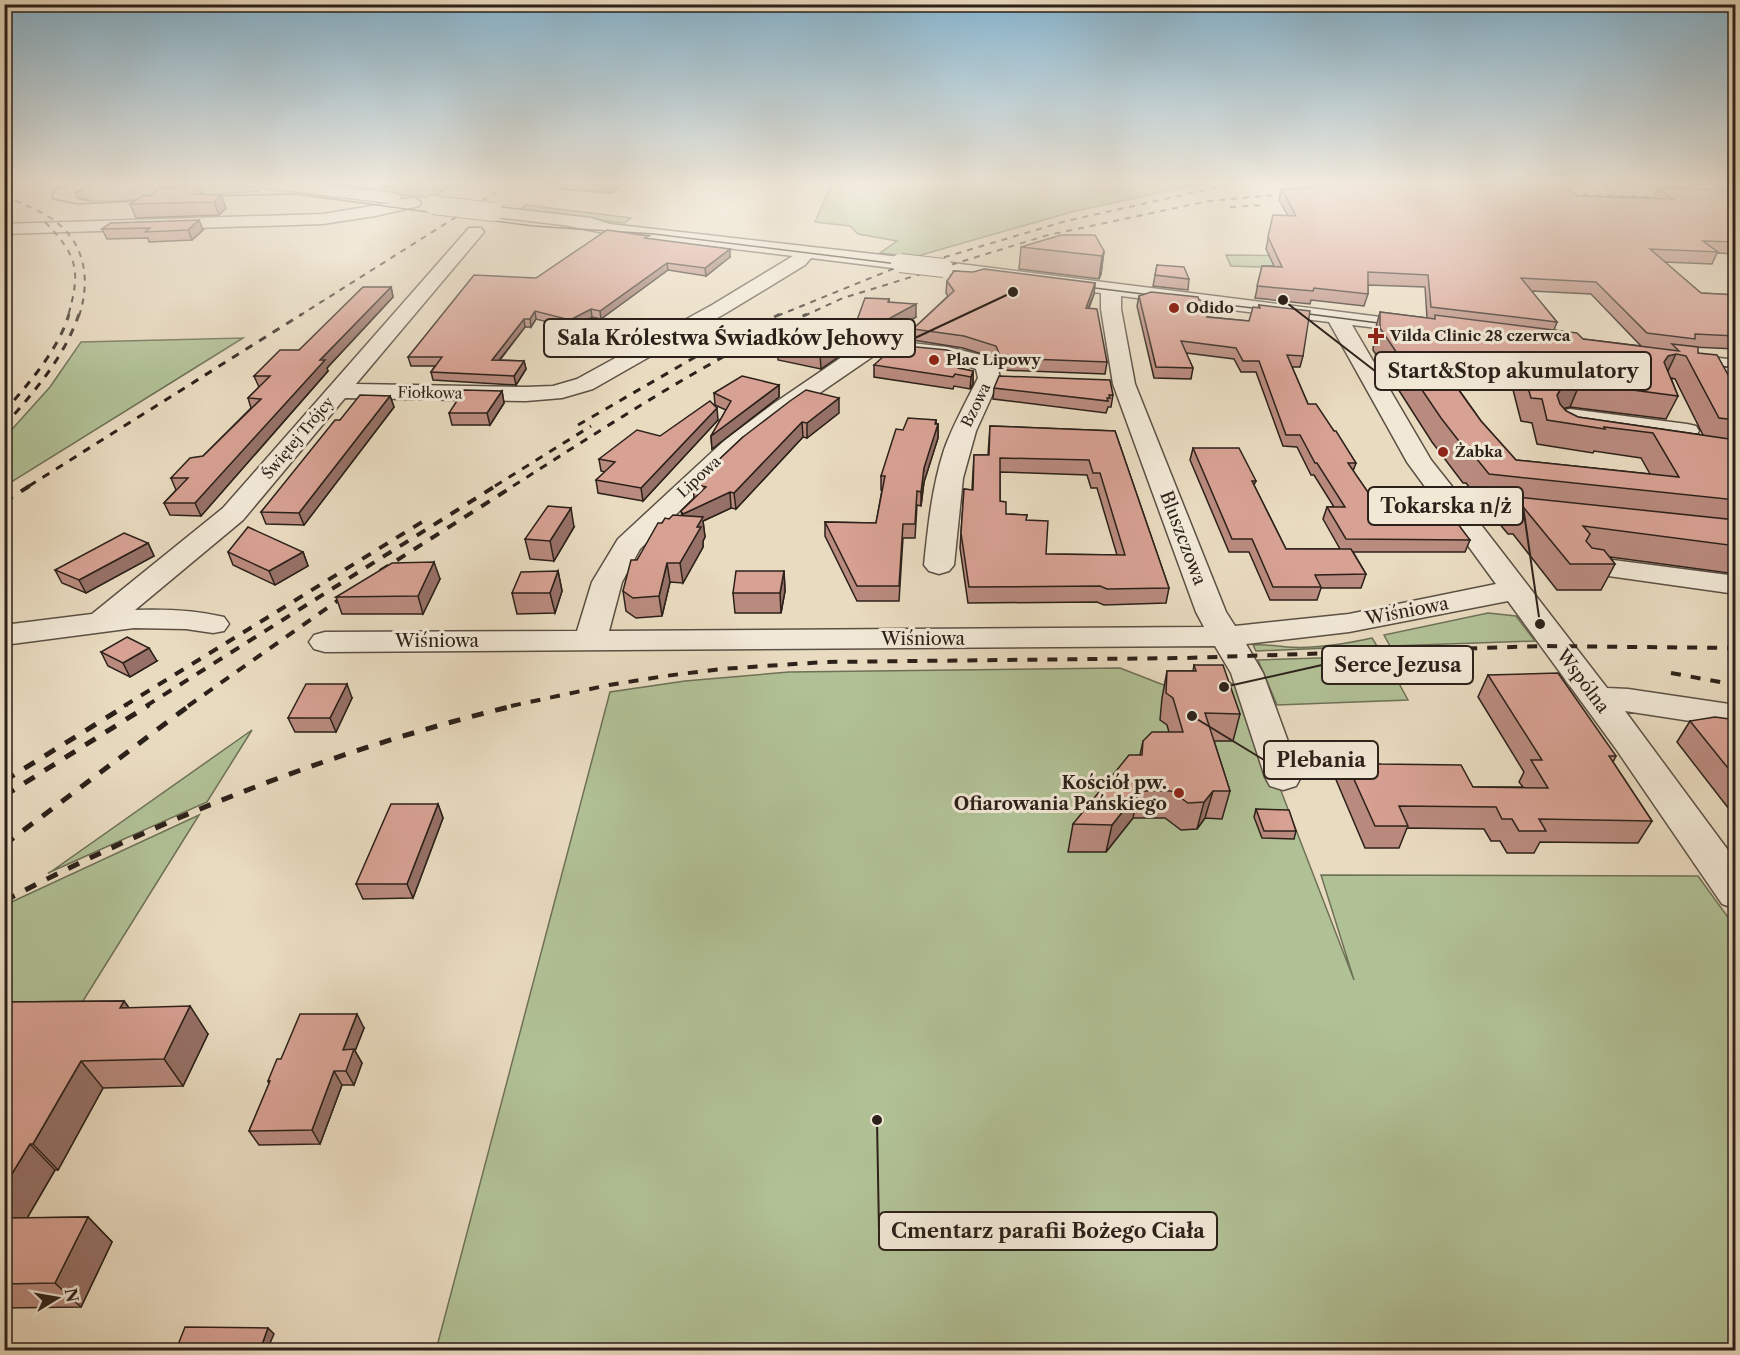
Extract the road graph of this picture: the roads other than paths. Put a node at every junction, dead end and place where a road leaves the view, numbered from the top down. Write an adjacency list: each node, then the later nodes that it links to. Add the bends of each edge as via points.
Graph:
1 (463, 246): 10 (street, Świętej Trójcy)
2 (767, 246): 3 (street, bridge)
3 (807, 251): 4 (street, bridge); 10 (street, Fiołkowa, via 798,261 719,309 568,390 526,394)
4 (1111, 289): 5 (street); 20 (street, Bluszczowa, via 1114,383 1211,612)
5 (1338, 317): 6 (street); 11 (street, Wspólna, via 1408,444)
6 (1440, 329)
7 (1660, 357): 8 (street)
8 (1736, 367)
9 (1002, 377): 13 (street, Bzowa, via 965,429 949,475); 21 (street, Lipowa, via 860,356 734,445 628,545 608,582)
10 (338, 392): 17 (street, Świętej Trójcy, via 233,514)
11 (1452, 506): 12 (street); 16 (street, Wspólna)
12 (1575, 520)
13 (939, 565)
14 (1590, 566): 15 (street)
15 (1736, 585)
16 (1516, 592): 20 (street, Wiśniowa, via 1348,622); 23 (street, Wspólna)
17 (101, 622): 18 (street, via 159,617); 19 (street)
18 (213, 624)
19 (6, 636)
20 (1227, 636): 21 (street, Wiśniowa); 25 (street, Bluszczowa, via 1246,673)
21 (590, 641): 22 (street, Wiśniowa)
22 (325, 642)
23 (1597, 699): 24 (street); 26 (street, Wspólna)
24 (1736, 717)
25 (1283, 777)
26 (1736, 893)

